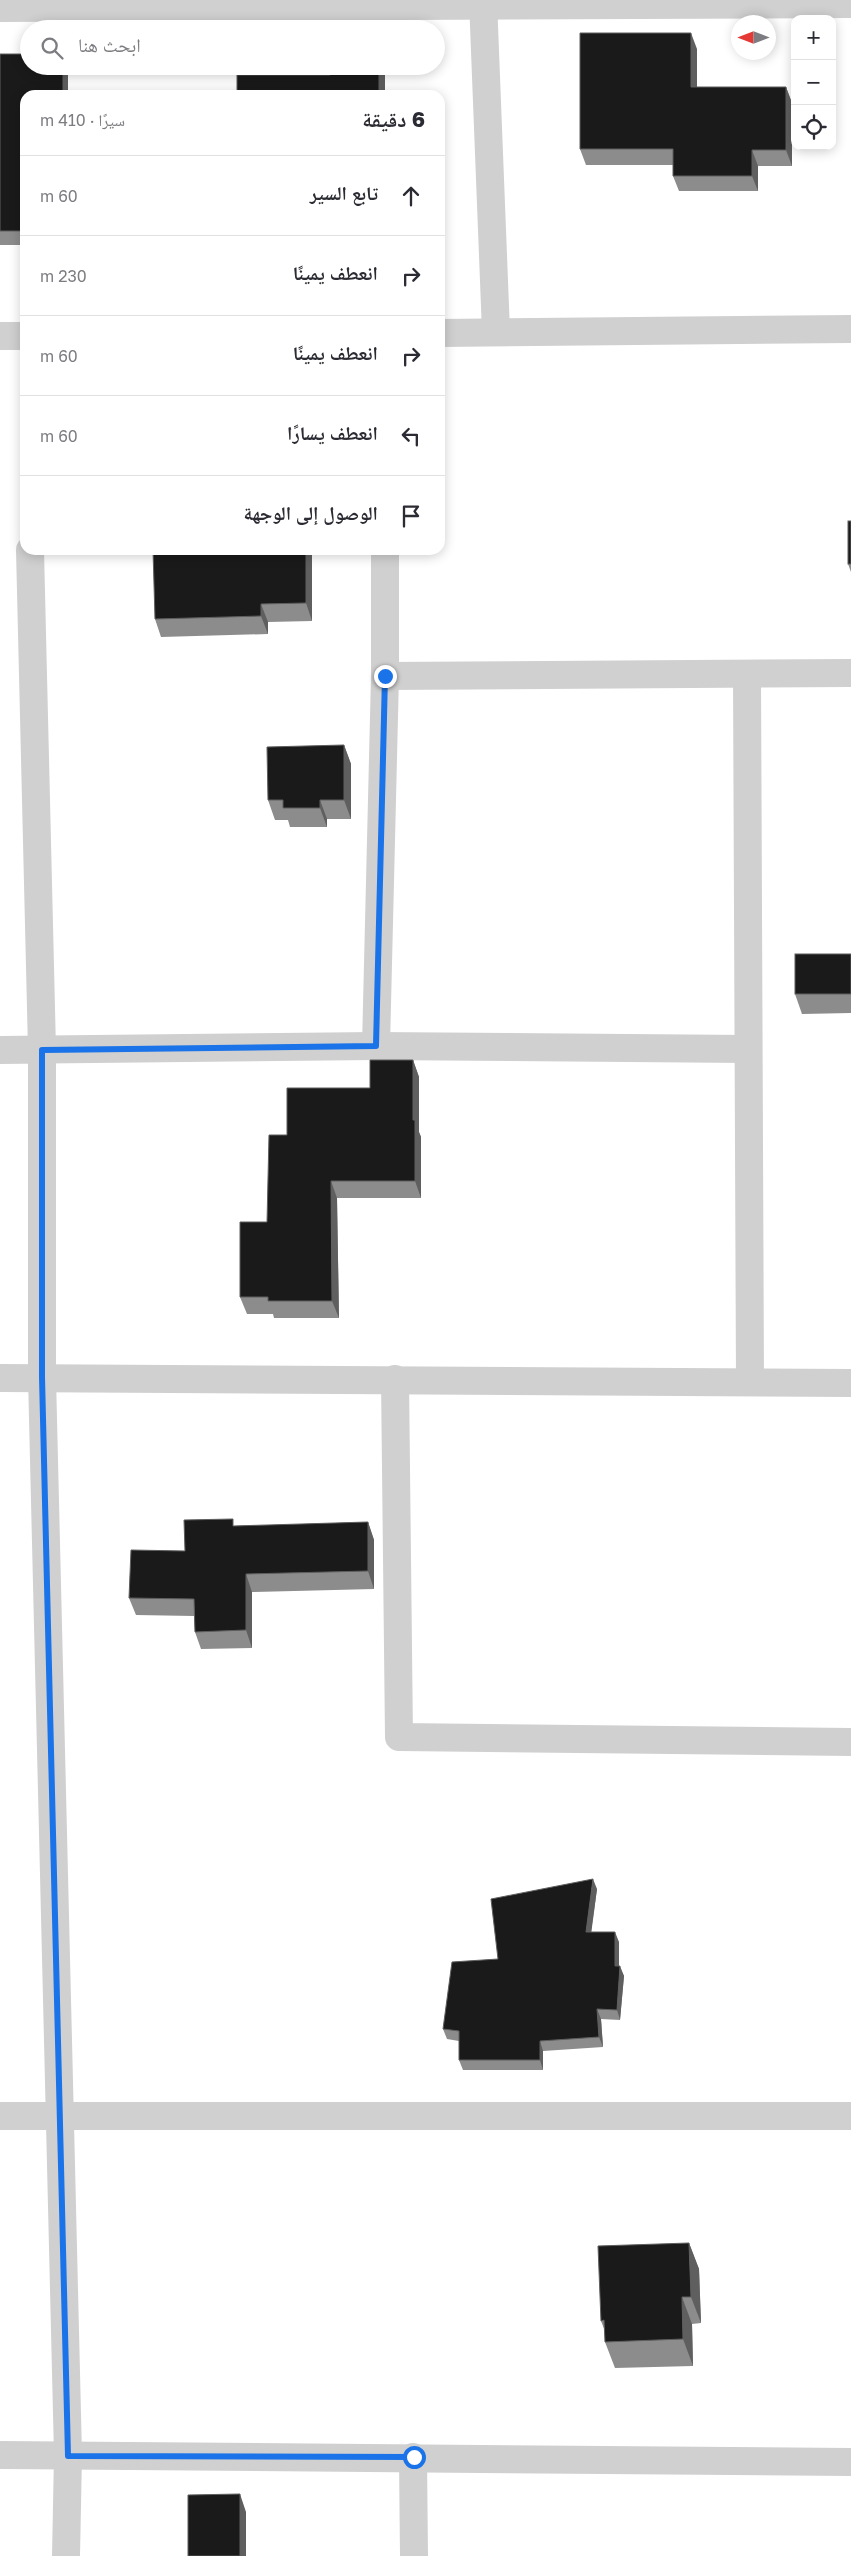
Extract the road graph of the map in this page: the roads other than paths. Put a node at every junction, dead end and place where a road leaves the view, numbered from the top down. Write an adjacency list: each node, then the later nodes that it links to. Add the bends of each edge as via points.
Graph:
1 (483, 3): 2 (street); 3 (street); 7 (street)
2 (156, 4): 4 (street)
3 (851, 4)
4 (0, 8)
5 (851, 329): 7 (street)
6 (445, 332): 7 (street)
7 (496, 332)
8 (0, 336): 9 (street)
9 (20, 336)
10 (30, 555): 18 (street)
11 (385, 555): 14 (street)
12 (851, 673): 13 (street)
13 (747, 674): 14 (street); 16 (street)
14 (385, 676): 15 (street)
15 (376, 1046): 16 (street); 18 (street)
16 (748, 1049): 22 (street)
17 (0, 1050): 18 (street)
18 (42, 1050): 19 (street)
19 (42, 1377): 20 (street); 21 (street); 26 (street)
20 (0, 1378)
21 (395, 1379): 22 (street); 24 (street, via 399,1737)
22 (750, 1382): 23 (street)
23 (851, 1382)
24 (851, 1742)
25 (0, 2116): 26 (street)
26 (60, 2116): 27 (street); 29 (street)
27 (851, 2116)
28 (0, 2455): 29 (street)
29 (68, 2456): 30 (street); 32 (street)
30 (414, 2457): 31 (street); 33 (street)
31 (851, 2462)
32 (66, 2556)
33 (414, 2556)

